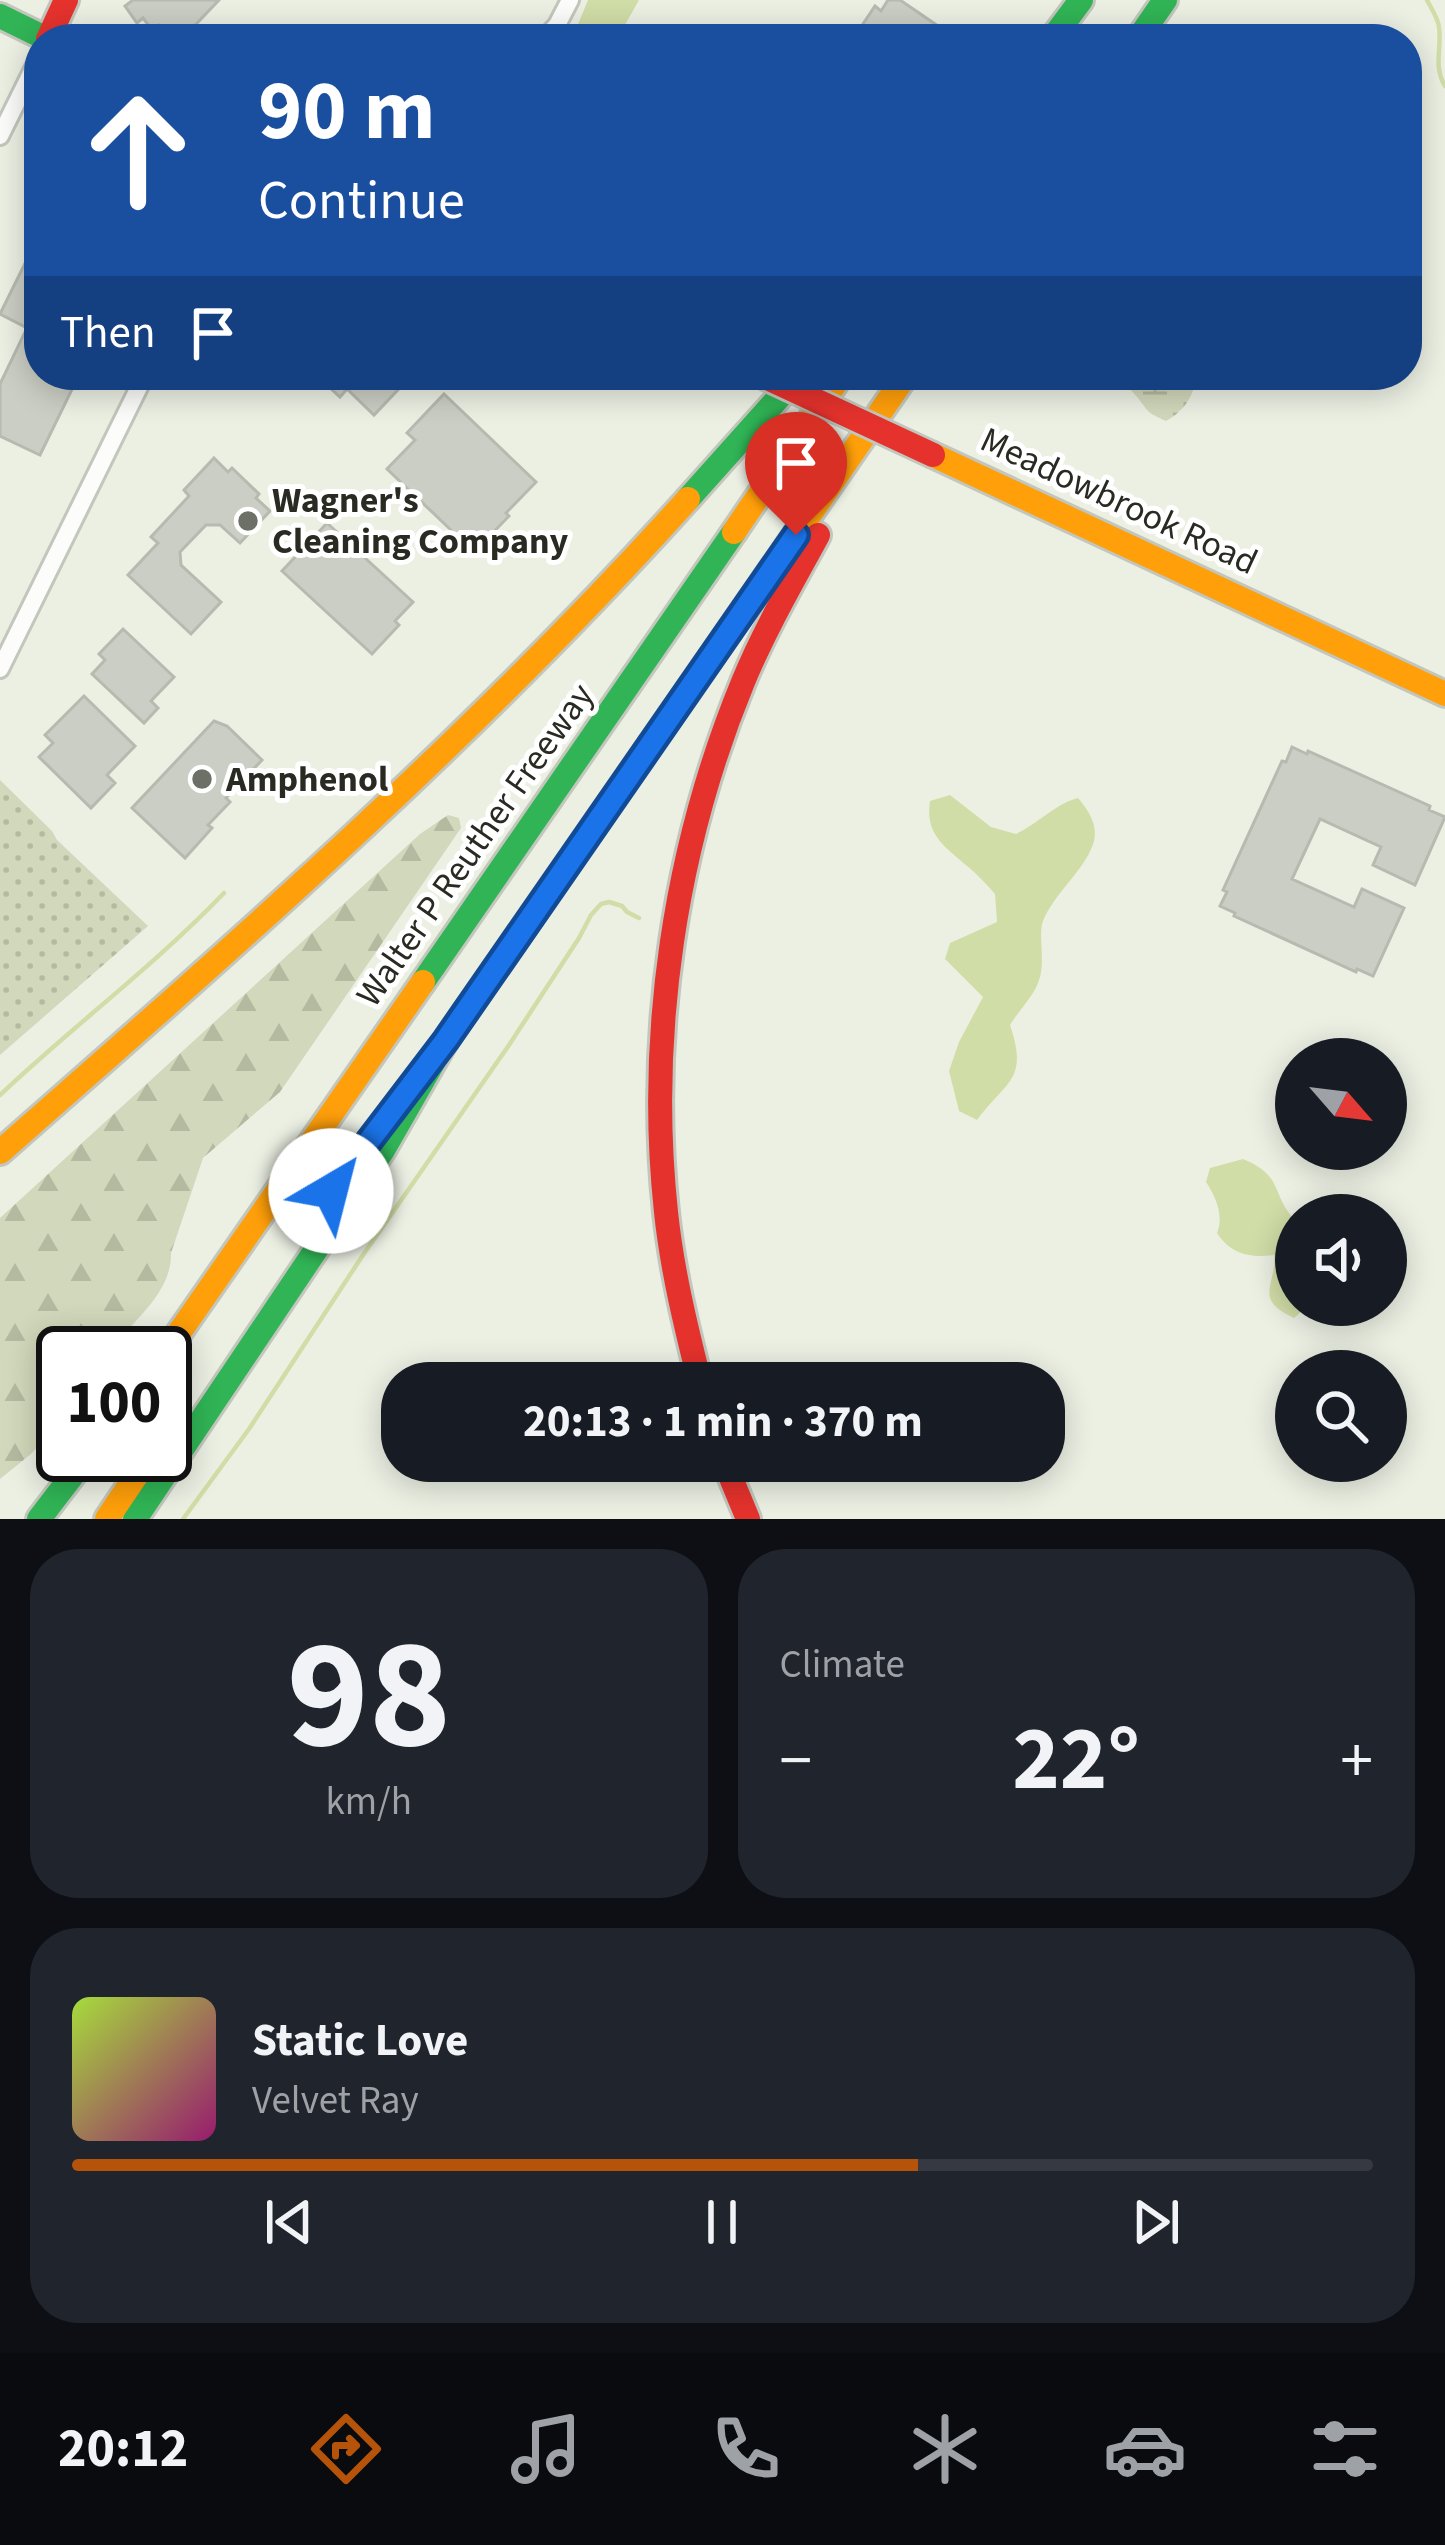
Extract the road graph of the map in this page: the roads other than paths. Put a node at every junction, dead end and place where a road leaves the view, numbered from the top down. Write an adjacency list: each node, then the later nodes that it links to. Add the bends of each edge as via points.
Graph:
1 (24, 87): 2 (street)
2 (0, 136)
3 (138, 390): 9 (street)
4 (786, 390): 12 (main road, via 516,683)
5 (794, 390): 10 (main road, Meadowbrook Road, bridge)
6 (831, 390): 13 (main road, Walter P Reuther Freeway)
7 (896, 390): 8 (main road)
8 (877, 418): 11 (main road); 14 (main road, via 737,695 686,862 663,1023 660,1112 665,1201)
9 (0, 669)
10 (1445, 694)
11 (446, 1040): 15 (main road, via 311,1217); 21 (main road, via 383,1150)
12 (0, 1152)
13 (184, 1326)
14 (693, 1362)
15 (192, 1393)
16 (67, 1482): 19 (main road)
17 (131, 1482): 20 (main road)
18 (733, 1482): 22 (main road)
19 (39, 1519)
20 (106, 1519)
21 (135, 1519)
22 (748, 1519)

